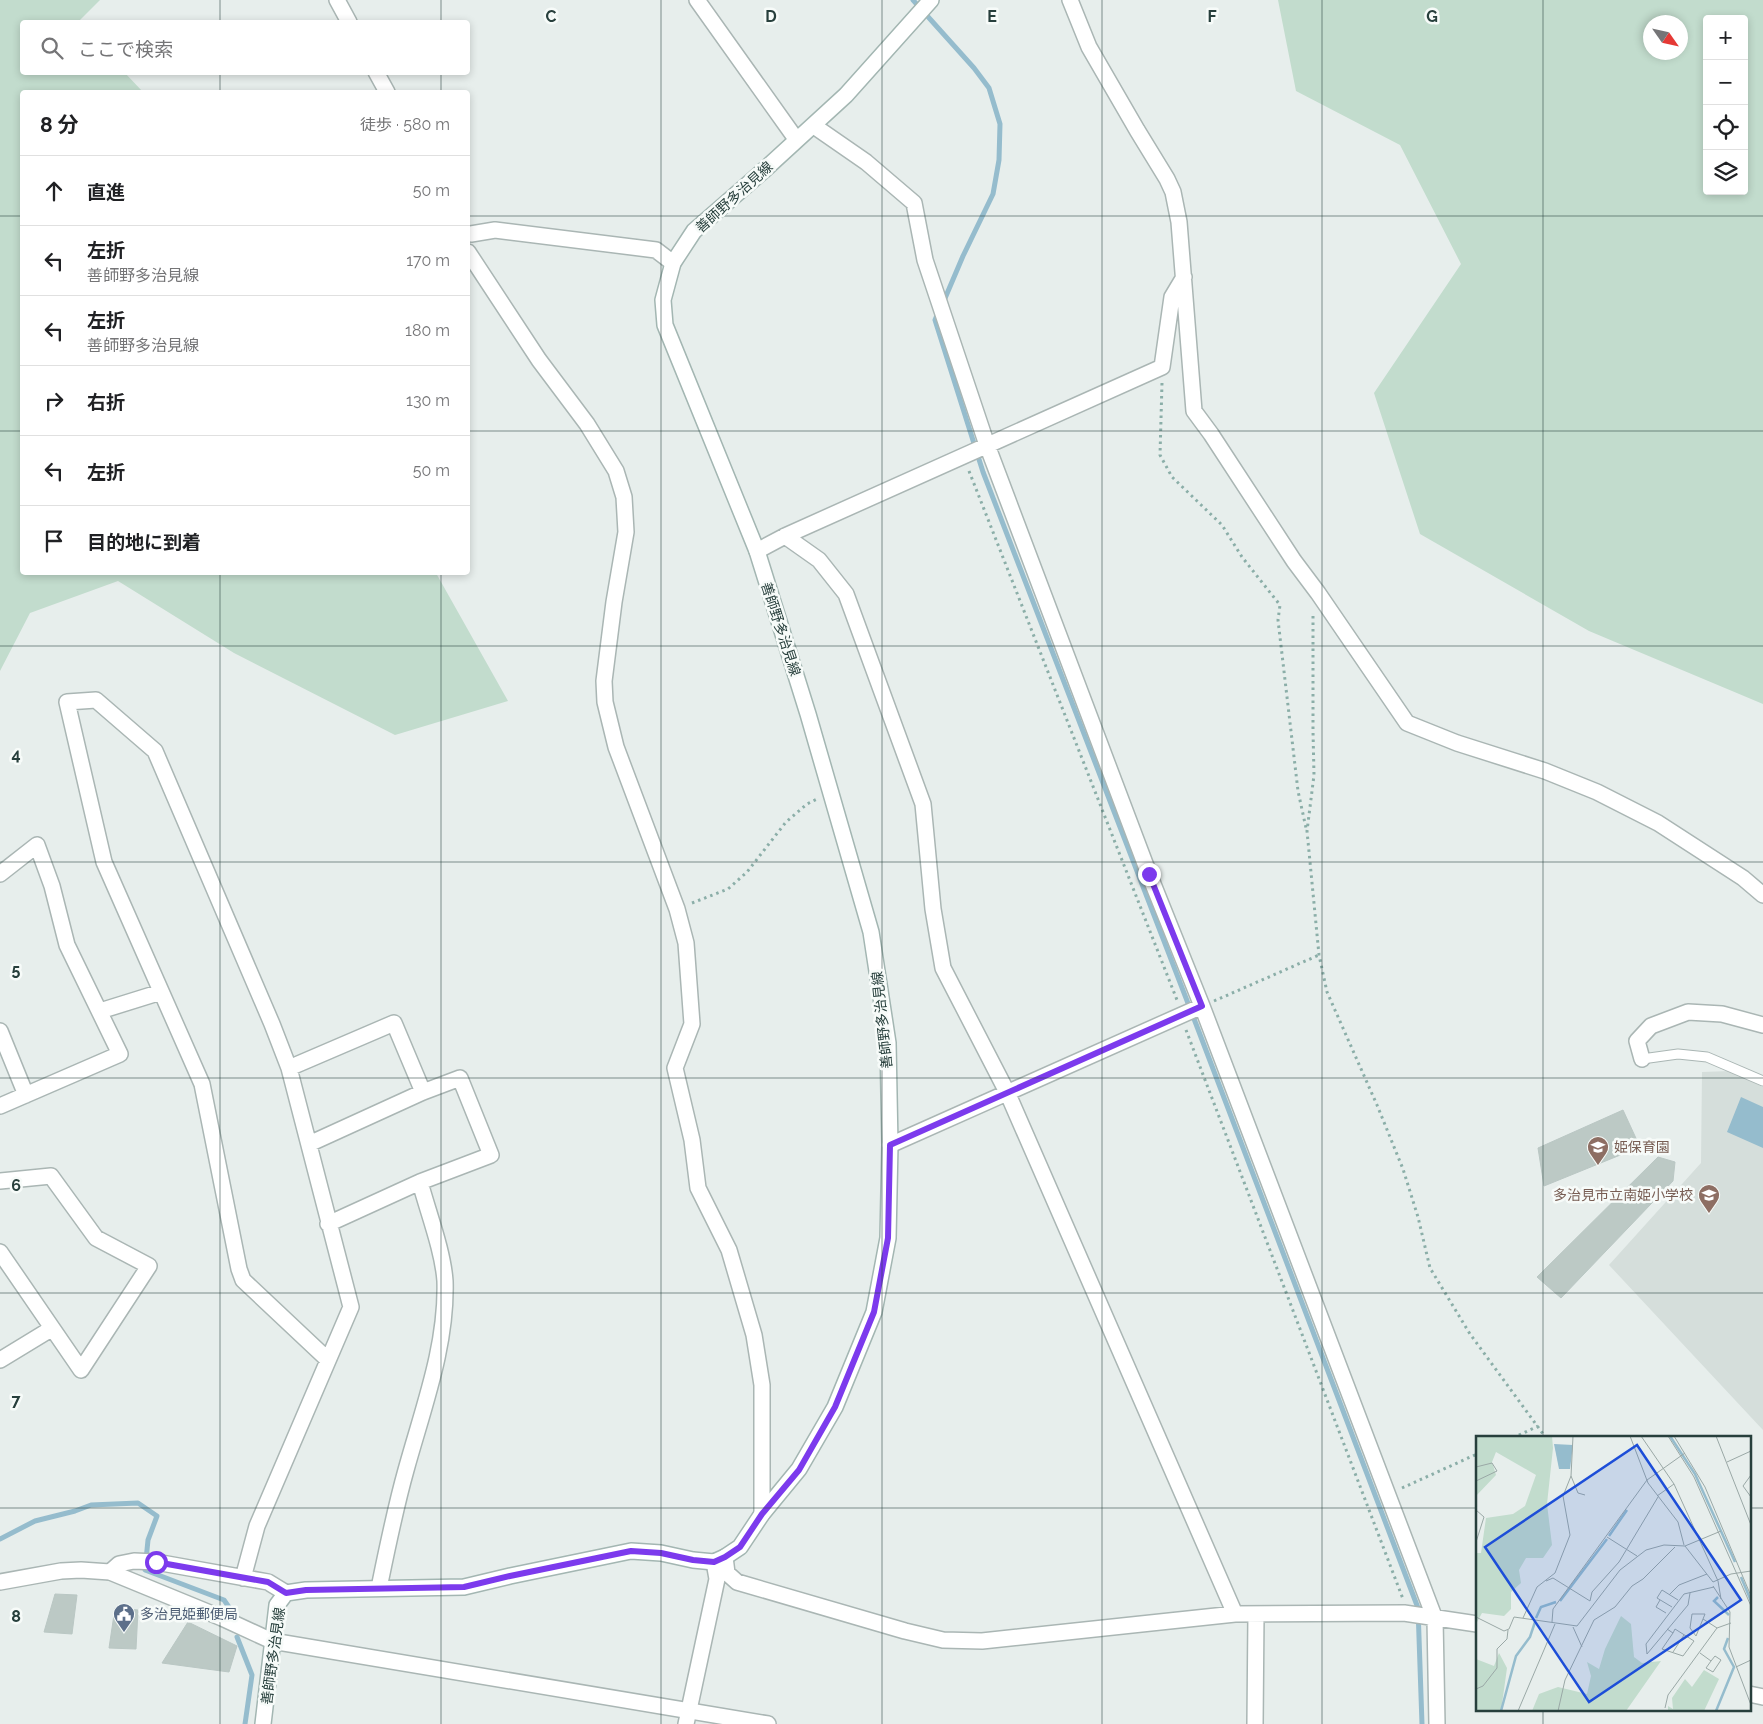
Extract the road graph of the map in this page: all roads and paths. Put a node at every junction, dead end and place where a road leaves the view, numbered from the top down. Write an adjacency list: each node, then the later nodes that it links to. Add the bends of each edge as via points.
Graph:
1 (337, 0): 5 (street)
2 (697, 0): 9 (street)
3 (1070, 0): 13 (street, via 1089,47 1168,179 1179,222)
4 (931, 1): 8 (street, 善師野多治見線)
5 (348, 20)
6 (378, 75): 7 (street)
7 (386, 90)
8 (814, 126): 9 (street, 善師野多治見線); 15 (street, via 866,162 914,204 925,260)
9 (796, 140): 12 (street, 善師野多治見線, via 694,232)
10 (470, 236): 12 (street, via 495,230 656,250)
11 (470, 255): 24 (street, via 616,471 624,497 626,532 604,681 605,702 616,748)
12 (673, 262): 18 (street, 善師野多治見線, via 662,300 665,326)
13 (1184, 277): 14 (street, via 1172,296); 19 (street, via 1194,411)
14 (1162, 368): 15 (street); 21 (path, via 1160,455 1172,477 1222,525 1280,605 1278,620 1298,792)
15 (986, 446): 16 (street); 27 (street)
16 (964, 455): 17 (street); 29 (path)
17 (785, 536): 18 (street); 36 (street, via 819,560 846,594 923,804 933,909 943,968)
18 (756, 551): 20 (street, 善師野多治見線)
19 (1318, 593): 21 (path, via 1314,602 1314,775); 23 (street, via 1407,723 1597,792 1658,823 1743,878)
20 (831, 793): 24 (path, via 807,804 786,822 747,872 728,889); 40 (street, 善師野多治見線, via 871,932 888,1043)
21 (1307, 831): 25 (path)
22 (0, 874): 28 (street, via 37,845 52,886 67,945)
23 (1763, 896)
24 (677, 909): 53 (street, via 686,943 692,1024 675,1068 692,1140 698,1188 729,1250 754,1335 762,1385)
25 (1319, 955): 27 (path); 48 (path, via 1327,992 1403,1169 1430,1268 1470,1334)
26 (161, 992): 28 (street); 33 (street, via 104,862 67,702 96,700 155,751); 46 (street, via 202,1084 242,1280)
27 (1202, 1006): 29 (street); 52 (street)
28 (100, 1011): 37 (street, via 120,1054)
29 (1181, 1015): 36 (street); 60 (path, via 1401,1592)
30 (1763, 1025): 32 (street, via 1722,1014 1688,1012 1651,1026 1638,1041)
31 (0, 1031): 37 (street)
32 (1642, 1059): 34 (lane, via 1678,1054 1707,1057)
33 (289, 1068): 35 (street, via 394,1022); 39 (street)
34 (1763, 1081)
35 (423, 1092): 39 (street); 42 (street, via 460,1078 491,1155)
36 (1006, 1092): 40 (street); 61 (street)
37 (26, 1095): 38 (street)
38 (0, 1106)
39 (309, 1144): 43 (street)
40 (890, 1145): 53 (street, 善師野多治見線, via 888,1238 874,1312 835,1407 799,1470)
41 (0, 1181): 45 (street, via 51,1176 96,1238 149,1266 81,1370)
42 (420, 1182): 43 (street); 58 (street, via 445,1280 444,1321 440,1346 398,1495)
43 (328, 1224): 46 (street, via 351,1307)
44 (0, 1252): 45 (street)
45 (51, 1329): 47 (street)
46 (327, 1359): 56 (street, via 257,1526)
47 (0, 1360)
48 (1538, 1426): 49 (path); 50 (path)
49 (1517, 1436)
50 (1545, 1436)
51 (1476, 1454): 52 (path)
52 (1387, 1495): 63 (street)
53 (762, 1514): 54 (street, 善師野多治見線, via 740,1547)
54 (720, 1560): 58 (street, 善師野多治見線, via 693,1560 631,1551 464,1587); 61 (street, via 737,1582 943,1640 982,1640); 68 (street)
55 (110, 1572): 56 (street, via 119,1564 134,1561); 57 (street, via 61,1571); 65 (street)
56 (243, 1578): 59 (street, via 268,1582)
57 (0, 1582)
58 (379, 1588): 59 (street, 善師野多治見線)
59 (286, 1593): 65 (street, 善師野多治見線, via 277,1605)
60 (1404, 1613): 62 (street); 63 (street)
61 (1235, 1614): 62 (street)
62 (1256, 1614): 71 (street)
63 (1435, 1618): 64 (street); 72 (street)
64 (1476, 1624)
65 (272, 1641): 68 (street); 69 (street, 善師野多治見線)
66 (1750, 1694): 67 (street)
67 (1763, 1696)
68 (687, 1717): 70 (street)
69 (263, 1724)
70 (768, 1724)
71 (1255, 1724)
72 (1437, 1724)

